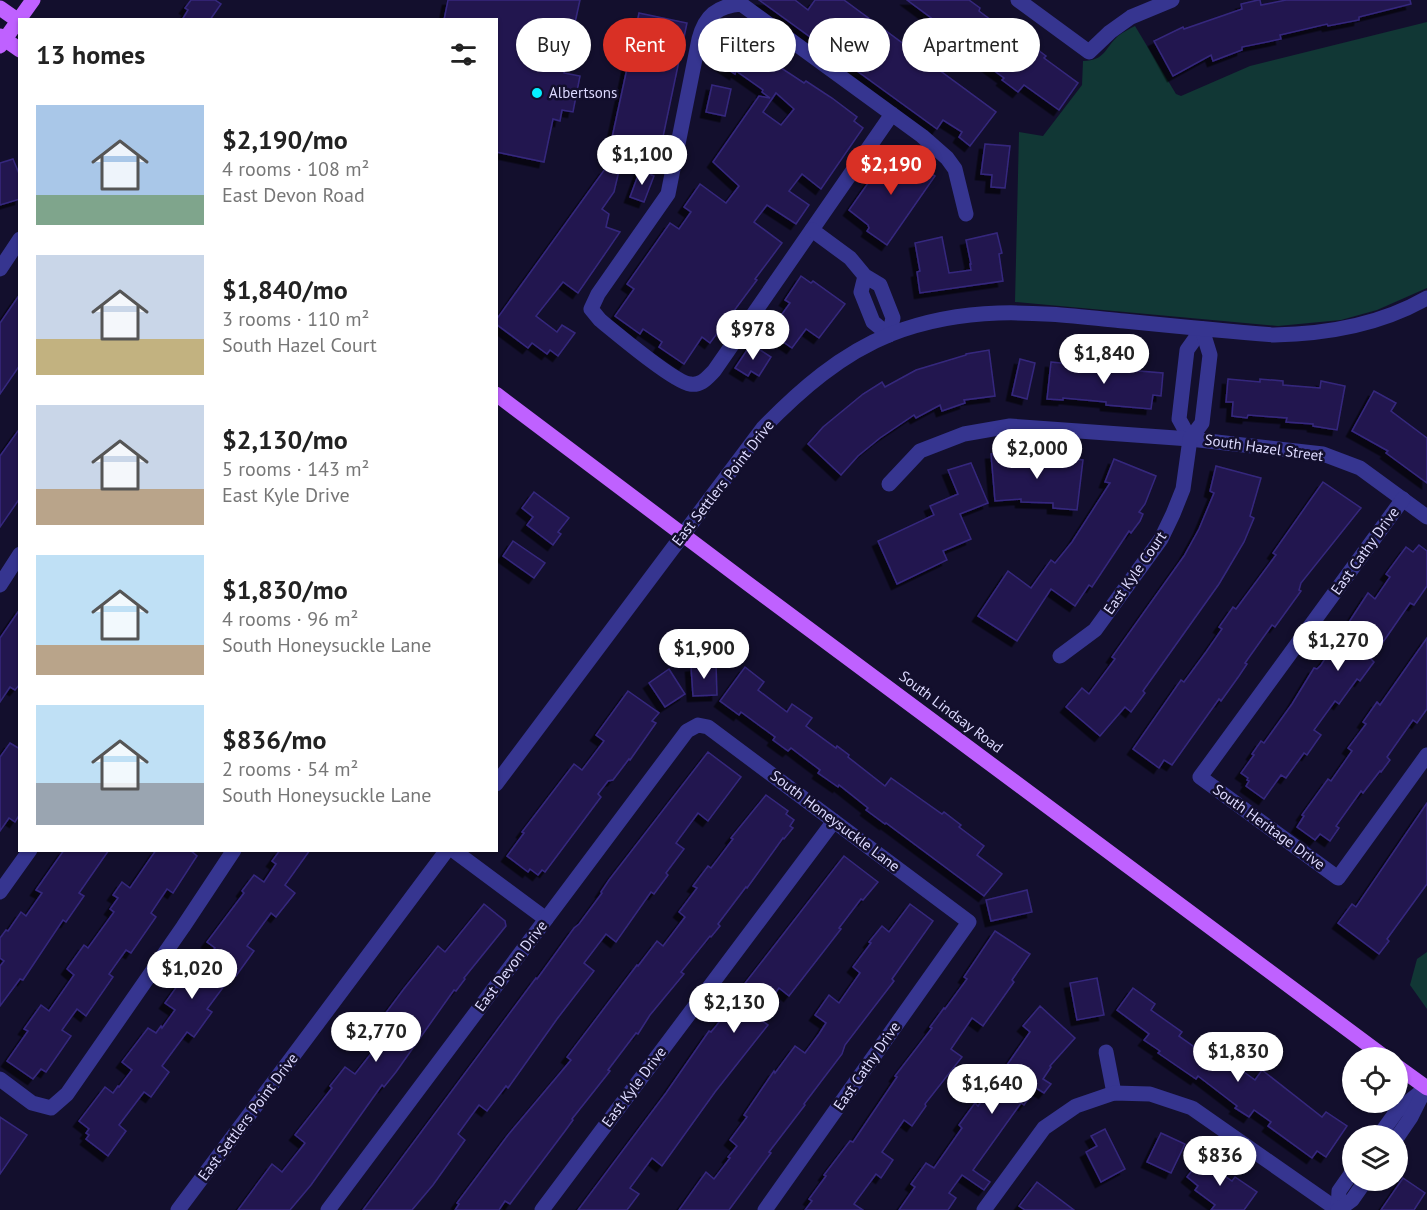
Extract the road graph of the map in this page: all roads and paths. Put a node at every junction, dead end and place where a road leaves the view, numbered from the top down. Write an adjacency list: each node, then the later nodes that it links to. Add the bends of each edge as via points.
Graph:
1 (33, 0): 5 (main road)
2 (1018, 0): 3 (street, via 1089,52 1131,17)
3 (1172, 0)
4 (0, 8): 6 (main road)
5 (22, 18)
6 (18, 21)
7 (18, 23): 8 (main road)
8 (2, 41): 9 (main road)
9 (18, 49)
10 (892, 114): 11 (street, via 947,158 955,169); 12 (street); 12 (street, via 741,4 716,12 703,24 699,39 668,194 591,309 674,377 690,384 704,382)
11 (966, 214)
12 (812, 230): 17 (street, via 880,285 893,318)
13 (18, 242): 14 (street)
14 (0, 269)
15 (1427, 298): 16 (street, East Settlers Point Drive, via 1389,316 1331,332 1274,335)
16 (1202, 329): 17 (street, East Settlers Point Drive, via 1037,312 994,312 955,316); 19 (street, East Kyle Court, via 1210,355 1202,423); 19 (street, East Kyle Court, via 1187,350 1179,419)
17 (889, 335): 23 (street, East Settlers Point Drive, via 827,370 786,405 763,428)
18 (498, 395): 23 (main road, South Lindsay Road)
19 (1190, 438): 20 (street, South Hazel Street, via 1010,426 964,434 921,451); 21 (street, South Hazel Street, via 1323,454 1359,468); 26 (street, East Kyle Court, via 1183,489 1161,539 1095,630)
20 (889, 484)
21 (1403, 499): 22 (street, South Hazel Street); 29 (street, East Cathy Drive)
22 (1427, 517)
23 (683, 534): 30 (street, East Settlers Point Drive); 39 (main road, South Lindsay Road)
24 (18, 557): 25 (street)
25 (0, 585)
26 (1060, 656)
27 (698, 725): 31 (street, South Honeysuckle Lane, via 708,727); 37 (street, East Devon Drive, via 687,731)
28 (1427, 755): 29 (street, South Heritage Drive, via 1338,878)
29 (1200, 777)
30 (498, 781)
31 (834, 821): 38 (street, South Honeysuckle Lane); 51 (street, East Kyle Drive)
32 (29, 852): 36 (street)
33 (233, 852): 42 (street, via 67,1094 51,1108 32,1104)
34 (446, 852): 49 (street, East Settlers Point Drive)
35 (456, 852): 37 (street)
36 (0, 892)
37 (546, 919): 50 (street, East Devon Drive)
38 (969, 922): 52 (street, East Cathy Drive)
39 (1371, 1047)
40 (1106, 1052): 44 (street)
41 (1408, 1074): 43 (main road)
42 (0, 1079)
43 (1427, 1088): 45 (street, via 1397,1111); 46 (street)
44 (1114, 1093): 53 (street, via 1076,1106 1044,1128); 54 (street, via 1150,1094 1192,1108)
45 (1387, 1125)
46 (1406, 1125)
47 (1342, 1187): 54 (street)
48 (1358, 1191): 54 (street)
49 (178, 1210)
50 (328, 1210)
51 (542, 1210)
52 (765, 1210)
53 (984, 1210)
54 (1338, 1210)

